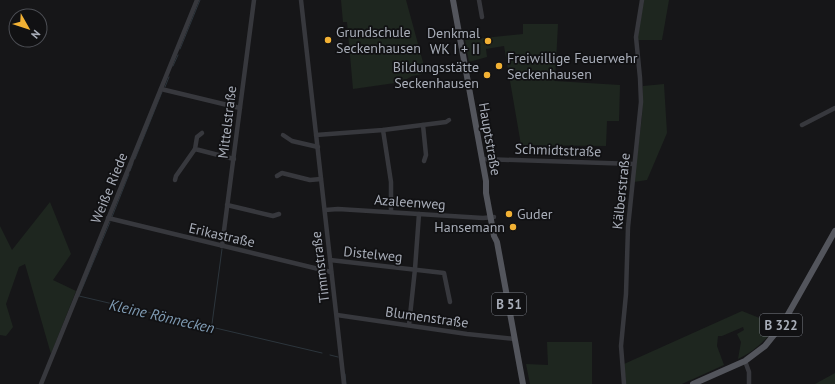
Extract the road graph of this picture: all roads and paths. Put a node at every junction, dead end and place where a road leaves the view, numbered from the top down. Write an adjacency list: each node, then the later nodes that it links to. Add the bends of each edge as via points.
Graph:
1 (197, 0): 8 (street, Weiße Riede)
2 (254, 0): 9 (street, Mittelstraße)
3 (301, 0): 17 (street, Timmstraße)
4 (453, 0): 21 (main road, Hauptstraße / B 51)
5 (479, 0): 7 (street)
6 (642, 0): 23 (street, Kälberstraße, via 636,30 641,102)
7 (482, 17)
8 (161, 89): 9 (street); 33 (street, Weiße Riede)
9 (240, 108): 20 (street, Mittelstraße)
10 (835, 108): 13 (street)
11 (448, 120): 12 (street)
12 (423, 125): 14 (street); 22 (street, via 426,156)
13 (802, 125)
14 (383, 130): 17 (street); 29 (street)
15 (202, 133): 19 (street, via 197,137)
16 (284, 135): 18 (street, via 292,141)
17 (316, 135): 18 (street, Timmstraße)
18 (318, 147): 25 (street, Timmstraße)
19 (195, 149): 20 (street); 26 (street)
20 (234, 159): 27 (street, Mittelstraße)
21 (482, 159): 23 (street, Schmidtstraße); 32 (main road, Hauptstraße / B 51)
22 (424, 161)
23 (634, 164): 47 (street, Kälberstraße, via 621,346)
24 (277, 176): 25 (street, via 282,173 310,180)
25 (321, 178): 28 (street, Timmstraße)
26 (175, 180)
27 (227, 205): 30 (street, via 273,216); 35 (street, Mittelstraße)
28 (325, 210): 29 (street, Azaleenweg); 36 (street, Timmstraße)
29 (391, 212): 31 (street, Azaleenweg)
30 (279, 214)
31 (419, 214): 32 (street, Azaleenweg); 37 (street, Distelweg)
32 (493, 217): 42 (main road, Hauptstraße / B 51)
33 (108, 218): 35 (street, Erikastraße); 44 (street, Weiße Riede)
34 (835, 231): 43 (main road, B 322, via 773,338)
35 (222, 246): 38 (street, Erikastraße)
36 (330, 260): 37 (street, Distelweg); 38 (street, Timmstraße)
37 (415, 269): 39 (street, Distelweg, via 444,273); 41 (street, Distelweg)
38 (331, 272): 40 (street, Timmstraße)
39 (450, 302)
40 (337, 315): 41 (street, Blumenstraße); 45 (street, Timmstraße)
41 (409, 325): 42 (street, Blumenstraße)
42 (515, 339): 46 (main road, Hauptstraße / B 51)
43 (745, 361): 48 (main road, B 322); 49 (street)
44 (41, 384)
45 (344, 384)
46 (523, 384)
47 (624, 384)
48 (693, 384)
49 (749, 384)

